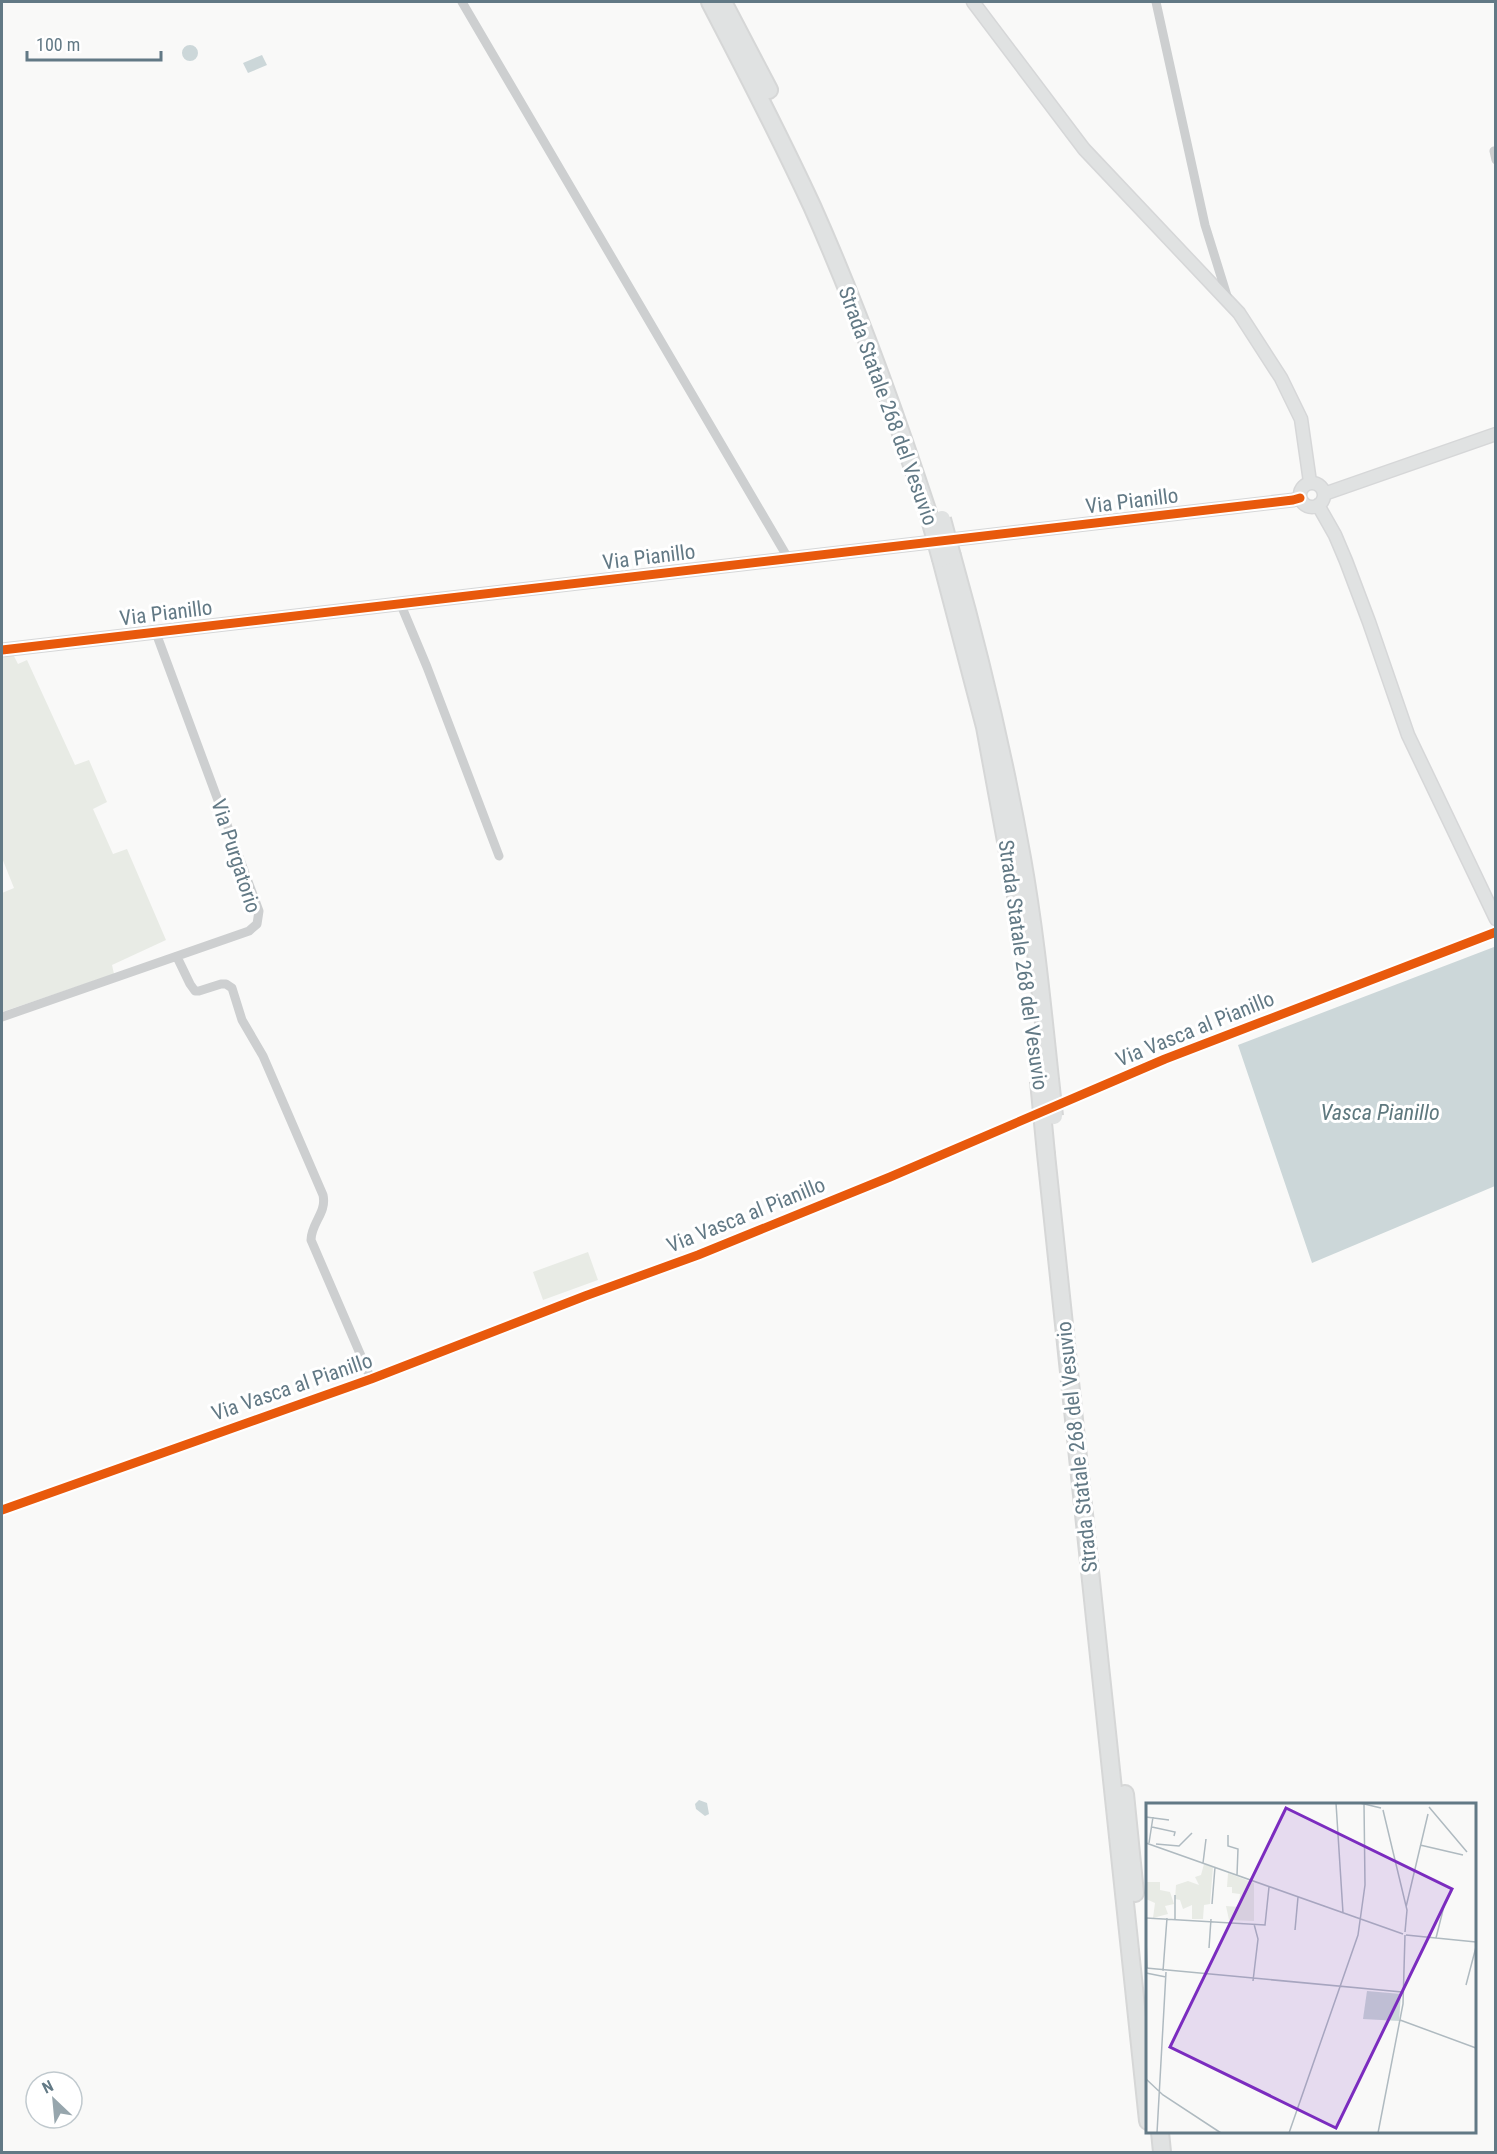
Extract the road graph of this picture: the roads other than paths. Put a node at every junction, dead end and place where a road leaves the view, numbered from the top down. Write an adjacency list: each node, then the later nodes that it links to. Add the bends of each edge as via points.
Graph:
1 (462, 2): 13 (street)
2 (710, 2): 12 (highway, Strada Statale 268 del Vesuvio, via 775,128 843,278)
3 (723, 2): 12 (highway, Strada Statale 268 del Vesuvio, via 785,123 853,273 906,412)
4 (973, 2): 6 (street, via 1084,149)
5 (1156, 2): 6 (street, via 1205,225)
6 (1229, 303): 8 (street, via 1281,378 1301,419)
7 (1496, 434): 9 (street)
8 (1310, 482): 9 (street, via 1318,484); 10 (street, via 1300,490)
9 (1324, 494): 11 (street)
10 (1300, 498): 11 (street, via 1307,506); 13 (street, Via Pianillo)
11 (1318, 506): 18 (street, via 1335,535 1370,622 1408,735)
12 (936, 521): 24 (highway, Strada Statale 268 del Vesuvio, bridge, via 983,668 1032,927)
13 (788, 558): 14 (street, Via Pianillo)
14 (401, 605): 15 (street, Via Pianillo); 17 (street)
15 (156, 633): 16 (street, Via Pianillo); 20 (street, Via Purgatorio, via 259,911 257,924 249,931)
16 (2, 650)
17 (499, 856)
18 (1496, 919)
19 (1496, 932): 22 (street, Via Vasca al Pianillo, via 1165,1059 698,1256)
20 (177, 957): 21 (street, Via Purgatorio); 22 (street, via 195,991 221,984 232,988 242,1020 263,1056 323,1195 324,1209 311,1232 311,1240)
21 (2, 1017)
22 (370, 1379): 23 (street, Via Vasca al Pianillo)
23 (2, 1510)
24 (1122, 1826): 25 (highway, Strada Statale 268 del Vesuvio); 26 (highway, Strada Statale 268 del Vesuvio)
25 (1146, 1997)
26 (1146, 2098)
27 (1149, 2133): 29 (highway)
28 (1160, 2133): 30 (highway)
29 (1151, 2152)
30 (1162, 2152)

